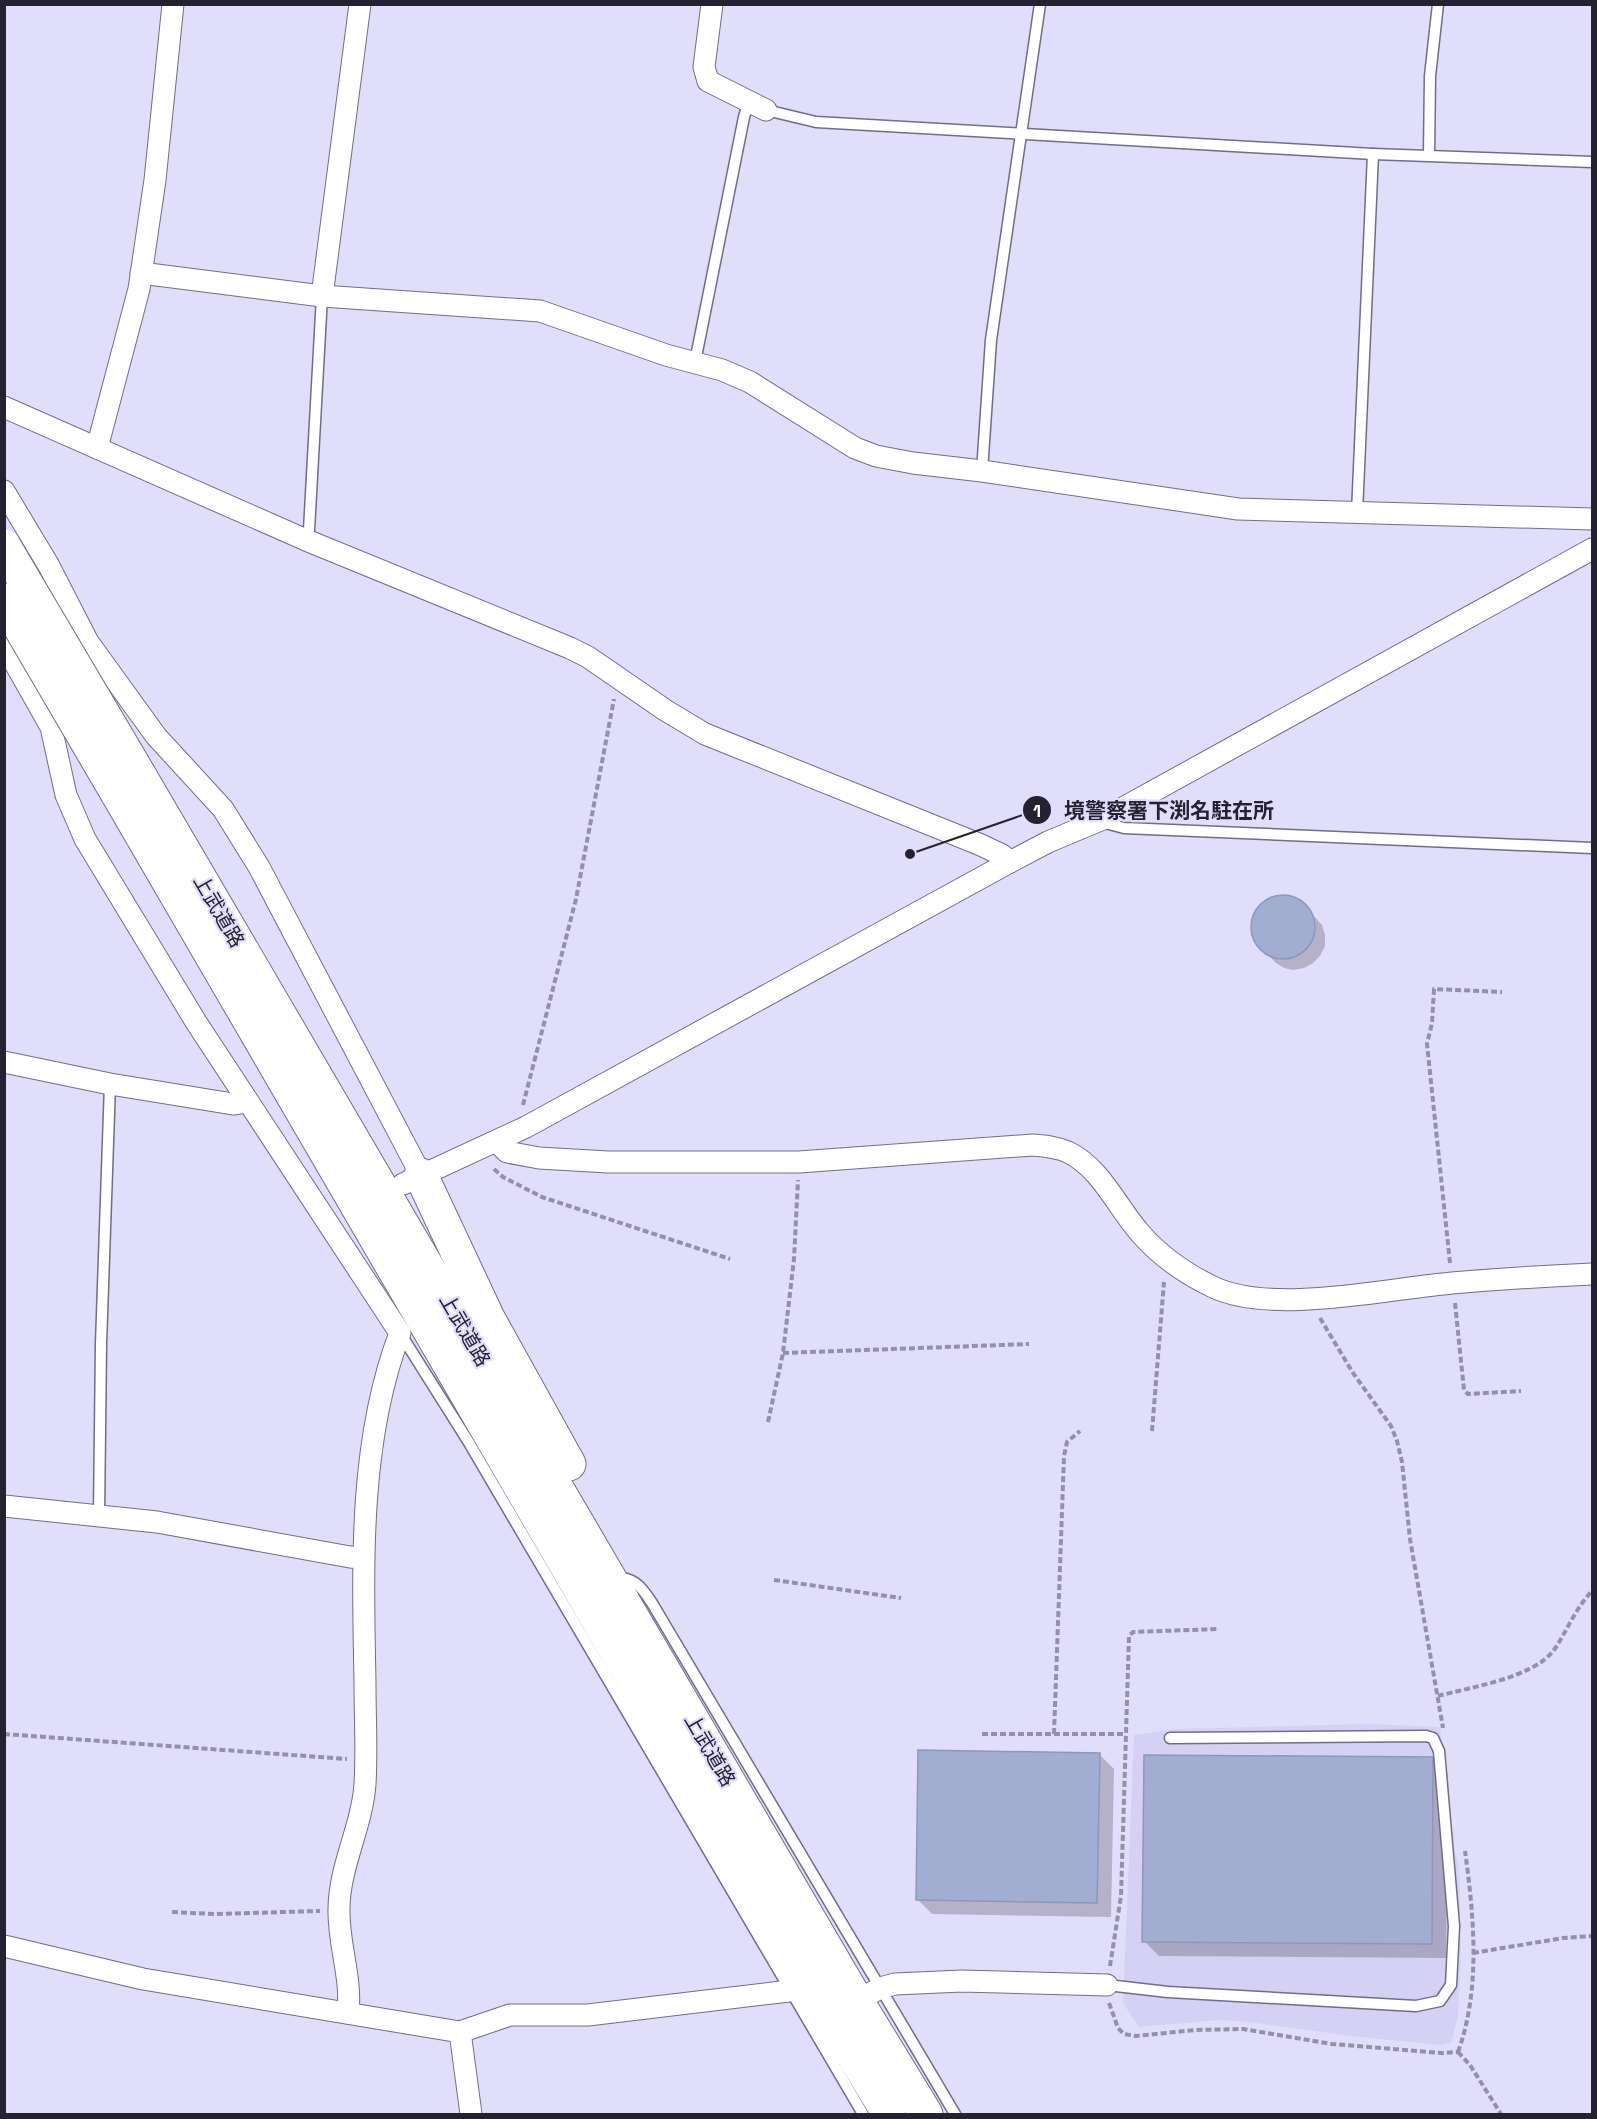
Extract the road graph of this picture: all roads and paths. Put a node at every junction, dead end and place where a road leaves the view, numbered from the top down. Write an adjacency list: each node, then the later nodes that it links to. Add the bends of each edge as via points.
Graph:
1 (173, 4): 11 (street)
2 (360, 4): 12 (street)
3 (712, 4): 6 (street, via 704,67 708,81)
4 (1040, 4): 7 (lane)
5 (1438, 4): 9 (lane, via 1430,76)
6 (757, 105): 7 (lane, via 816,122); 13 (lane, via 744,117)
7 (1021, 133): 8 (lane); 16 (lane, via 991,340)
8 (1373, 154): 9 (lane); 18 (lane)
9 (1429, 155): 10 (lane)
10 (1593, 162)
11 (141, 273): 12 (street); 15 (street)
12 (322, 296): 13 (street, via 540,311); 20 (lane)
13 (694, 363): 16 (street, via 750,382 855,448 876,456)
14 (4, 406): 15 (street)
15 (98, 448): 20 (street)
16 (982, 471): 18 (street, via 1238,509)
17 (4, 491): 24 (street, via 50,566)
18 (1357, 513): 19 (street)
19 (1593, 519)
20 (306, 540): 26 (street, via 570,648)
21 (4, 546): 28 (highway, 上武道路, bridge)
22 (1593, 549): 29 (street)
23 (4, 600): 28 (highway, 上武道路, bridge)
24 (88, 642): 27 (street); 39 (street, via 156,736 223,809 259,867)
25 (4, 644): 27 (street)
26 (618, 678): 31 (street, via 705,734 981,845); 36 (path, via 576,899 522,1109)
27 (25, 680): 35 (street, via 51,727 66,795 85,839)
28 (129, 784): 62 (highway, 上武道路); 78 (highway, 上武道路)
29 (1103, 819): 30 (lane, via 1124,828); 31 (street)
30 (1593, 848)
31 (1010, 862): 36 (street)
32 (1502, 992): 45 (path, via 1434,989 1427,1044)
33 (4, 1062): 34 (street)
34 (110, 1084): 35 (street, via 233,1104); 55 (lane)
35 (247, 1102): 41 (street)
36 (526, 1127): 37 (street)
37 (488, 1145): 38 (street, via 539,1158 608,1162); 39 (street); 42 (path, via 486,1162 503,1177 542,1197)
38 (799, 1162): 43 (street, via 1033,1145 1055,1148 1081,1160 1140,1233); 49 (path, via 794,1259)
39 (412, 1179): 57 (highway, via 581,1486)
40 (348, 1213): 41 (street)
41 (328, 1224): 47 (street)
42 (730, 1259)
43 (1171, 1262): 46 (street, via 1236,1296); 53 (path, via 1165,1273)
44 (1593, 1274): 45 (street)
45 (1452, 1283): 46 (street); 50 (path, via 1464,1390 1468,1394)
46 (1307, 1298): 63 (path, via 1391,1426 1396,1441)
47 (400, 1333): 56 (street, via 372,1443); 78 (lane)
48 (1029, 1344): 49 (path)
49 (783, 1353): 51 (path)
50 (1521, 1391)
51 (768, 1422)
52 (1080, 1431): 67 (path, via 1067,1442 1064,1456)
53 (1152, 1431)
54 (4, 1506): 55 (street)
55 (99, 1516): 56 (street)
56 (363, 1557): 70 (street)
57 (622, 1578): 62 (highway); 79 (lane, via 636,1583 652,1603)
58 (774, 1580): 60 (path)
59 (1593, 1592): 63 (path, via 1544,1661 1522,1673)
60 (901, 1598)
61 (1219, 1629): 68 (path, via 1133,1632 1129,1636)
62 (643, 1634): 79 (highway, 上武道路)
63 (1438, 1696): 64 (path)
64 (1444, 1730)
65 (4, 1734): 70 (path)
66 (982, 1734): 67 (path)
67 (1054, 1734): 68 (path)
68 (1126, 1734): 77 (path, via 1121,1896)
69 (1170, 1738): 77 (lane, via 1433,1738 1439,1750 1454,1926 1451,1985 1440,2001 1416,2007)
70 (366, 1760): 72 (street, via 363,1801)
71 (1464, 1846): 76 (path)
72 (338, 1911): 73 (path); 80 (street, via 349,1986)
73 (172, 1912)
74 (1593, 1936): 76 (path)
75 (4, 1946): 80 (street, via 143,1979)
76 (1473, 1953): 82 (path, via 1469,2013)
77 (1107, 1985): 79 (street, via 962,1981 895,1984); 82 (path, via 1110,2008 1124,2034 1243,2029 1332,2044)
78 (799, 1987): 81 (street, via 588,2015 510,2015); 84 (lane); 85 (highway, 上武道路)
79 (868, 1995): 86 (highway, 上武道路); 87 (lane)
80 (348, 2013): 81 (street)
81 (459, 2032): 83 (street)
82 (1458, 2052): 88 (path)
83 (471, 2115)
84 (863, 2115)
85 (889, 2115)
86 (926, 2115)
87 (955, 2115)
88 (1501, 2115)

